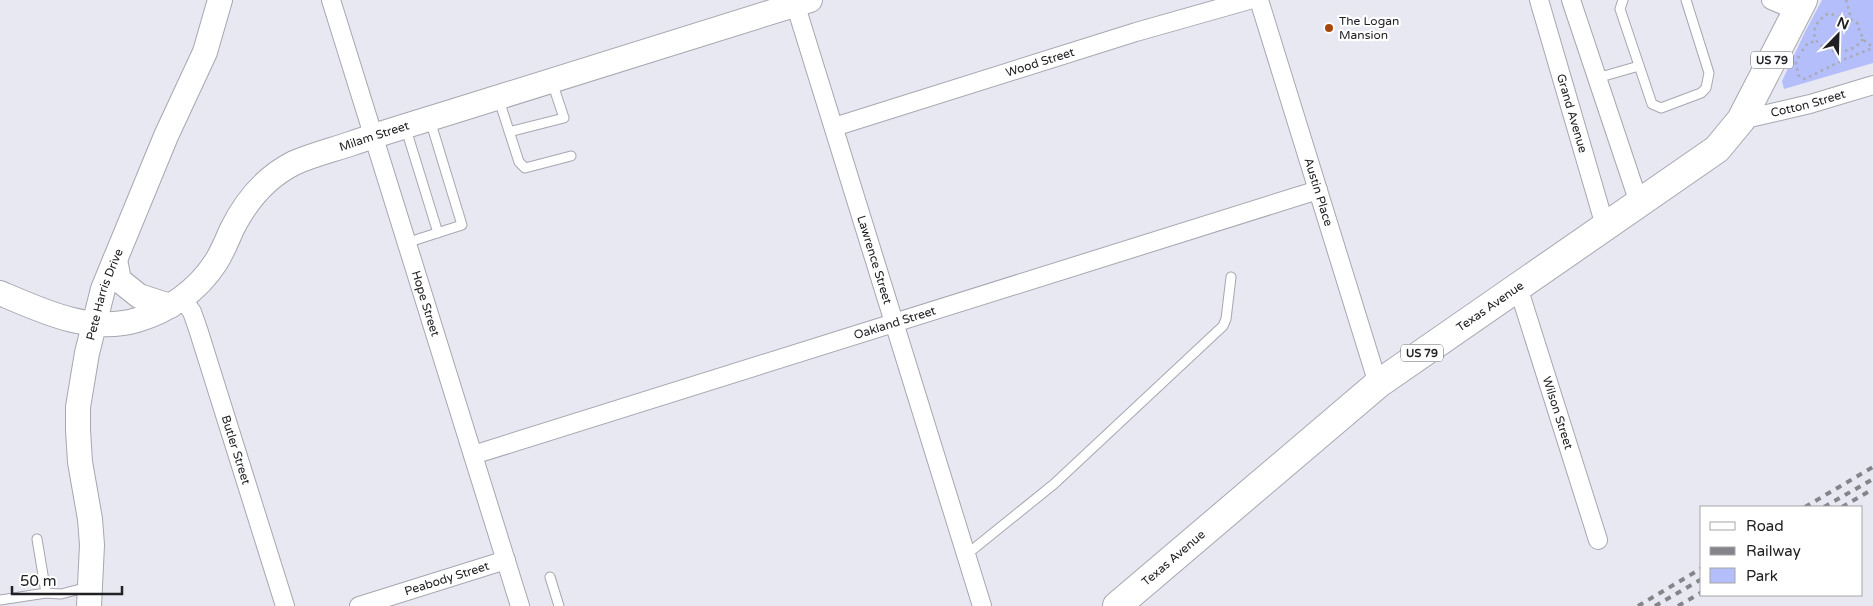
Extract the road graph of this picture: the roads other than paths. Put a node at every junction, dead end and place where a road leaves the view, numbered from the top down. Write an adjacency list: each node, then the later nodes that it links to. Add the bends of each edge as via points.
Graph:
1 (220, 0): 29 (street, Pete Harris Drive, via 205,52)
2 (331, 0): 22 (street, Hope Street)
3 (1249, 0): 20 (street, Wood Street)
4 (1259, 0): 24 (street, Austin Place)
5 (1539, 0): 26 (street, Grand Avenue)
6 (1571, 0): 13 (street)
7 (1623, 0): 12 (lane, via 1620,9)
8 (1686, 0): 12 (lane, via 1709,74 1706,88 1701,93 1661,108 1652,104)
9 (1771, 0): 11 (street)
10 (800, 2): 14 (street, Milam Street); 20 (street, Lawrence Street)
11 (1800, 6): 18 (main road, Texas Avenue / US 79)
12 (1639, 66): 13 (lane)
13 (1597, 78): 25 (street)
14 (552, 80): 16 (street, Milam Street); 21 (lane, via 564,118)
15 (1873, 85): 18 (street, Cotton Street)
16 (498, 97): 17 (street, Milam Street); 21 (lane)
17 (430, 118): 19 (street, Milam Street); 27 (lane, via 462,225)
18 (1741, 120): 25 (main road, Texas Avenue / US 79, via 1717,149)
19 (405, 126): 22 (street, Milam Street); 27 (lane)
20 (834, 127): 35 (street, Lawrence Street)
21 (509, 132): 23 (lane, via 519,162 525,168)
22 (373, 136): 28 (street, Hope Street); 33 (street, Milam Street, via 295,163 263,185 243,208 215,264 201,282)
23 (571, 156)
24 (1318, 190): 35 (street, Oakland Street); 36 (street, Austin Place)
25 (1639, 203): 26 (main road, Texas Avenue / US 79)
26 (1605, 226): 31 (main road, Texas Avenue / US 79)
27 (438, 233): 28 (lane)
28 (406, 243): 37 (street, Hope Street)
29 (115, 260): 33 (street, via 119,280 139,296); 34 (street, Pete Harris Drive)
30 (1231, 277): 40 (lane, via 1223,326 1054,484)
31 (1518, 288): 36 (main road, Texas Avenue / US 79); 39 (street, Wilson Street)
32 (0, 293): 34 (street, Milam Street, via 50,314)
33 (176, 302): 34 (street, Milam Street, via 157,314 135,321); 46 (street, Butler Street, via 192,312 198,328)
34 (94, 323): 44 (street, Pete Harris Drive, via 78,406 80,462 92,545)
35 (895, 323): 37 (street, Oakland Street); 40 (street, Lawrence Street)
36 (1378, 384): 51 (main road, Texas Avenue / US 79)
37 (473, 455): 41 (street, Hope Street)
38 (37, 539): 43 (lane)
39 (1598, 540)
40 (966, 555): 50 (street, Lawrence Street)
41 (506, 560): 47 (street, Peabody Street); 48 (street, Hope Street)
42 (550, 577): 49 (lane)
43 (46, 593): 44 (lane); 45 (lane)
44 (89, 596)
45 (0, 600)
46 (285, 606)
47 (359, 606)
48 (520, 606)
49 (560, 606)
50 (982, 606)
51 (1117, 606)

